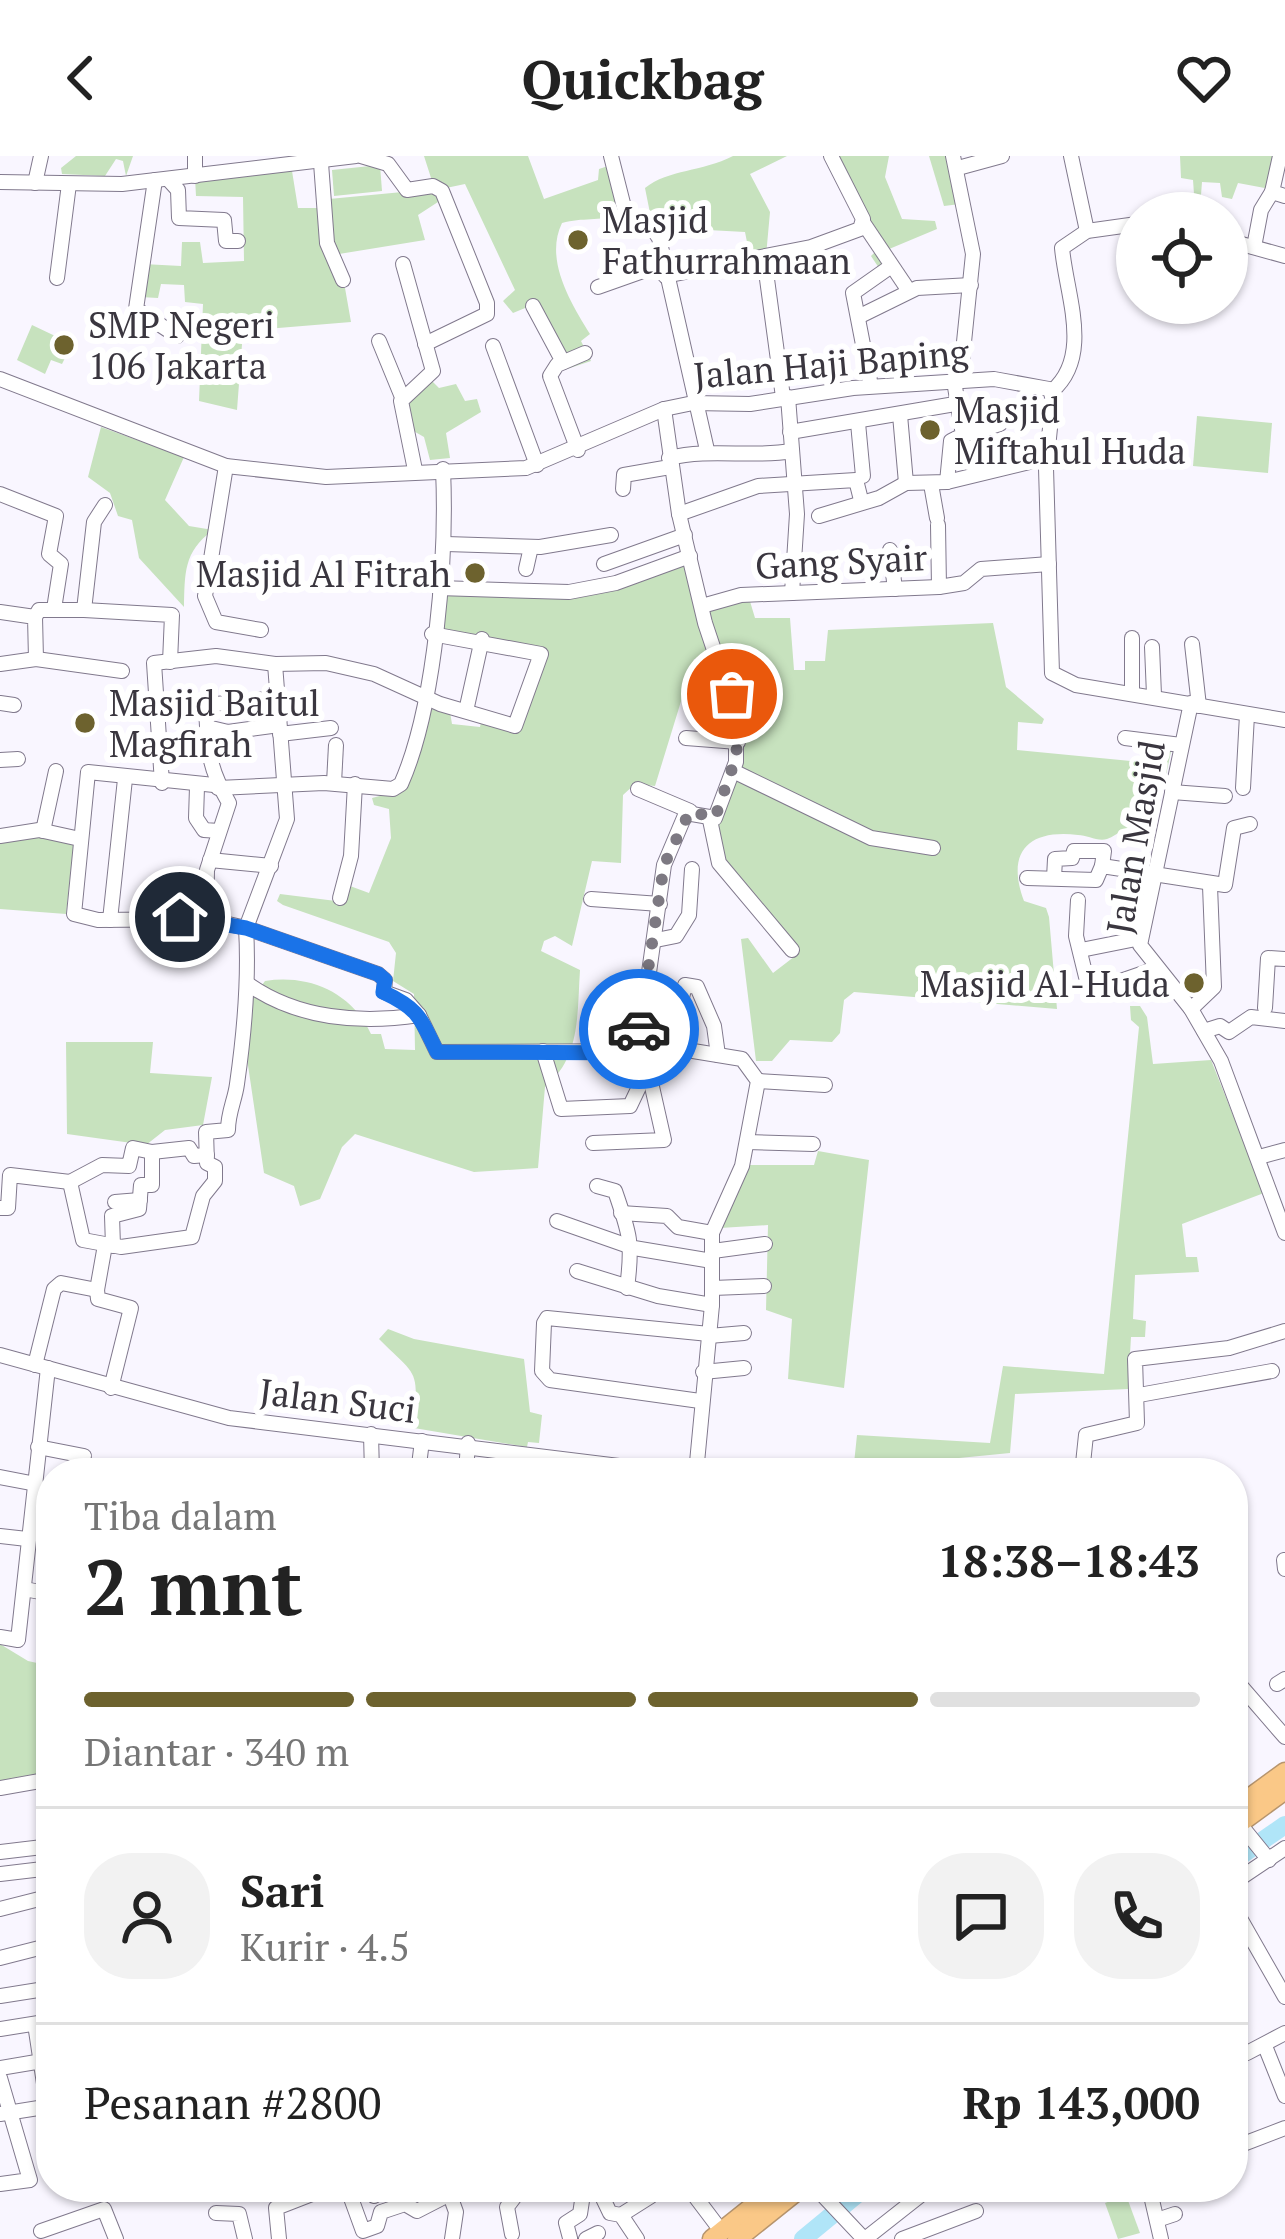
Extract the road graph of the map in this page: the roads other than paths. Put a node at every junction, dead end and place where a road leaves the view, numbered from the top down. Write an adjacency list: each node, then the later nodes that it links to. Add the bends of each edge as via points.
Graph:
1 (41, 156): 15 (street)
2 (195, 156): 12 (street)
3 (359, 156): 11 (street); 38 (street, via 388,164 407,190 442,191 487,303 484,316)
4 (611, 156): 28 (street, via 628,219 652,224)
5 (831, 156): 18 (street)
6 (1002, 156): 10 (street)
7 (1280, 156): 17 (street)
8 (1075, 157): 20 (street)
9 (278, 162): 11 (street); 12 (street)
10 (956, 162): 31 (street, via 971,234)
11 (321, 163): 30 (street, via 327,243)
12 (195, 176): 13 (street)
13 (162, 179): 16 (street); 21 (street, via 178,190 179,218 224,220 226,241); 36 (street, via 136,310)
14 (0, 182): 15 (street)
15 (34, 183): 16 (street)
16 (69, 184): 29 (street)
17 (1279, 194): 23 (street, via 1261,210)
18 (864, 224): 25 (street, via 830,242); 27 (street)
19 (1116, 227): 20 (street)
20 (1087, 231): 45 (street, via 1062,248 1075,327 1065,376)
21 (238, 241)
22 (1248, 246): 23 (street)
23 (1254, 248): 24 (street)
24 (1285, 256)
25 (764, 257): 28 (street); 47 (street)
26 (403, 264): 38 (street)
27 (890, 267): 33 (street); 35 (street, via 853,293)
28 (664, 270): 32 (street); 48 (street)
29 (57, 278)
30 (343, 280)
31 (971, 285): 33 (street); 43 (street)
32 (598, 286)
33 (909, 291): 35 (street)
34 (533, 306): 41 (street)
35 (860, 316): 44 (street)
36 (177, 335)
37 (379, 340): 46 (street)
38 (425, 344): 46 (street, via 432,374)
39 (494, 346): 62 (street)
40 (585, 353): 41 (street)
41 (563, 362): 57 (street, via 550,386)
42 (0, 379): 63 (street, Jalan Haji Baping)
43 (957, 381): 44 (street, Jalan Haji Baping); 45 (street, Jalan Haji Baping, via 1028,382); 49 (street)
44 (871, 386): 47 (street, Jalan Haji Baping)
45 (1052, 392): 60 (street)
46 (402, 397): 65 (street)
47 (785, 397): 48 (street, Jalan Haji Baping); 54 (street)
48 (693, 403): 50 (street, Jalan Haji Baping); 58 (street)
49 (955, 404): 51 (street); 55 (street)
50 (664, 410): 57 (street, Jalan Haji Baping); 61 (street)
51 (900, 415): 52 (street); 67 (street)
52 (858, 423): 54 (street); 66 (street)
53 (1000, 424): 55 (street)
54 (790, 432): 59 (street)
55 (968, 433): 56 (street); 68 (street, via 951,441)
56 (979, 447)
57 (578, 450): 62 (street, Jalan Haji Baping)
58 (707, 450): 59 (street); 61 (street)
59 (792, 451): 69 (street)
60 (1046, 458): 68 (street); 83 (street)
61 (670, 463): 70 (street, via 624,475); 74 (street)
62 (537, 465): 64 (street, Jalan Haji Baping)
63 (226, 466): 65 (street, Jalan Haji Baping, via 326,477); 94 (street, via 205,596 216,622)
64 (443, 469): 65 (street, Jalan Haji Baping); 78 (street)
65 (415, 470)
66 (860, 478): 69 (street); 72 (street)
67 (906, 483): 68 (street); 72 (street)
68 (939, 483): 85 (street)
69 (796, 487): 74 (street, via 758,486); 88 (street)
70 (623, 489)
71 (0, 494): 90 (street, via 56,516 49,554 61,564)
72 (861, 500): 75 (street)
73 (105, 505): 91 (street, via 94,522)
74 (680, 514): 77 (street)
75 (819, 515)
76 (610, 535): 79 (street)
77 (685, 535): 81 (street); 82 (street)
78 (446, 544): 79 (street); 86 (street)
79 (531, 548): 84 (street)
80 (890, 550): 87 (street)
81 (690, 556): 86 (street, via 569,592); 89 (street)
82 (604, 564)
83 (1048, 564): 85 (street, Gang Syair, via 981,569 964,583); 105 (street, via 1052,673 1068,683)
84 (526, 569)
85 (939, 587): 87 (street, Gang Syair)
86 (437, 588): 95 (street)
87 (895, 589): 88 (street, Gang Syair)
88 (792, 592): 89 (street, Gang Syair)
89 (702, 606): 118 (street, via 732,694)
90 (54, 609): 91 (street); 93 (street)
91 (84, 610): 101 (street, via 172,615)
92 (0, 612): 93 (street)
93 (35, 617): 100 (street)
94 (261, 630)
95 (432, 634): 97 (street); 108 (street)
96 (1132, 638): 105 (street)
97 (482, 639): 110 (street); 110 (street, via 542,655 515,726)
98 (1192, 644): 109 (street, Jalan Masjid)
99 (1152, 647): 106 (street)
100 (36, 659): 102 (street); 104 (street)
101 (170, 662): 103 (street, via 216,656); 126 (street, via 154,663)
102 (0, 664)
103 (275, 664): 107 (street); 108 (street, via 346,667)
104 (122, 671)
105 (1132, 692): 106 (street)
106 (1154, 695): 109 (street)
107 (276, 698): 113 (street, via 206,705); 115 (street)
108 (424, 698): 110 (street); 128 (street, via 416,750 398,788)
109 (1195, 704): 111 (street); 120 (street, Jalan Masjid)
110 (466, 711)
111 (1247, 715): 112 (street); 132 (street)
112 (1285, 720)
113 (207, 727): 115 (street); 129 (street)
114 (331, 728): 115 (street)
115 (280, 730): 131 (street)
116 (686, 738): 118 (street)
117 (1125, 738): 120 (street)
118 (738, 742): 124 (street)
119 (336, 745): 127 (street)
120 (1181, 745): 134 (street, Jalan Masjid)
121 (18, 759): 122 (street)
122 (0, 760)
123 (56, 771): 140 (street)
124 (733, 771): 137 (street); 143 (street, via 871,838)
125 (125, 779): 126 (street); 142 (street, via 88,772); 157 (street)
126 (162, 783): 130 (street)
127 (334, 783): 128 (street); 131 (street)
128 (355, 784): 152 (street)
129 (216, 786): 130 (street); 131 (street); 139 (street, via 229,802)
130 (196, 787): 139 (street, via 196,818 204,830)
131 (285, 787): 145 (street, via 286,831)
132 (1244, 788)
133 (638, 789): 136 (street)
134 (1172, 792): 135 (street); 148 (street, Jalan Masjid)
135 (1225, 796)
136 (690, 811): 137 (street); 155 (street, via 664,865)
137 (710, 820): 161 (street, via 719,863)
138 (1250, 824): 151 (street, via 1234,828 1226,884)
139 (219, 830): 144 (street)
140 (44, 831): 141 (street); 142 (street)
141 (0, 836)
142 (80, 839): 157 (street, via 76,915)
143 (933, 848)
144 (210, 860): 145 (street); 156 (street)
145 (271, 866): 158 (street)
146 (1102, 866): 148 (street); 150 (street, via 1096,880); 150 (street, via 1104,851 1074,851 1055,860)
147 (692, 868): 160 (street, via 688,920 676,936)
148 (1156, 871): 151 (street); 159 (street, Jalan Masjid)
149 (1027, 878): 150 (street)
150 (1054, 878)
151 (1210, 886): 168 (street, via 1214,986)
152 (340, 898)
153 (591, 899): 155 (street)
154 (1078, 900): 162 (street)
155 (661, 904): 160 (street)
156 (206, 919): 157 (street); 158 (street)
157 (110, 920)
158 (246, 928): 165 (street); 169 (street, via 378,974 383,992)
159 (1141, 938): 162 (street); 164 (street, Jalan Masjid)
160 (656, 940): 166 (street)
161 (792, 950)
162 (1081, 950): 164 (street, via 1092,989)
163 (1285, 959): 167 (street, via 1268,958)
164 (1155, 969): 168 (street, Jalan Masjid)
165 (248, 984): 169 (street, via 278,1002 355,1022); 183 (street, via 228,1130 207,1130)
166 (640, 1004): 171 (street, via 592,1008); 174 (street, via 680,1006 685,985 697,987); 175 (street)
167 (1265, 1008)
168 (1191, 1010): 172 (street, Jalan Masjid)
169 (419, 1015): 173 (street, via 437,1052)
170 (1285, 1021): 172 (street, via 1251,1017 1229,1032)
171 (590, 1022)
172 (1204, 1031): 184 (street, Jalan Masjid)
173 (543, 1051): 175 (street); 175 (street, via 561,1109 630,1106)
174 (718, 1055): 175 (street); 176 (street, via 742,1059)
175 (647, 1057): 179 (street, via 664,1140)
176 (758, 1081): 177 (street); 178 (street)
177 (825, 1085)
178 (747, 1142): 180 (street); 195 (street)
179 (593, 1143)
180 (813, 1144)
181 (1285, 1150): 184 (street)
182 (152, 1153): 183 (street, via 189,1148); 187 (street, via 133,1148 129,1166 102,1165); 190 (street, via 154,1178 141,1185)
183 (207, 1155): 198 (street, via 215,1181 202,1196 191,1238)
184 (1259, 1157): 188 (street, Jalan Masjid)
185 (5, 1174): 187 (street); 192 (street, via 8,1208)
186 (1285, 1179): 188 (street)
187 (70, 1182): 198 (street, via 81,1237)
188 (1268, 1183): 196 (street, Jalan Masjid)
189 (597, 1186): 193 (street, via 615,1191)
190 (140, 1200): 191 (street); 198 (street, via 139,1209 112,1216)
191 (115, 1202)
192 (0, 1208)
193 (621, 1213): 195 (street, via 667,1216 677,1228); 199 (street)
194 (557, 1221): 199 (street)
195 (712, 1232): 200 (street)
196 (1285, 1233)
197 (765, 1244): 200 (street)
198 (109, 1245): 205 (street)
199 (634, 1248): 200 (street); 203 (street)
200 (712, 1256): 204 (street)
201 (577, 1270): 203 (street)
202 (764, 1286): 204 (street)
203 (627, 1288): 206 (street)
204 (713, 1288): 206 (street)
205 (98, 1290): 211 (street, via 61,1283 54,1289); 215 (street, via 98,1299 131,1308)
206 (712, 1305): 209 (street)
207 (1285, 1330): 216 (street, via 1228,1348 1136,1359)
208 (744, 1333): 209 (street)
209 (709, 1335): 214 (street); 217 (street, via 544,1323 542,1371 550,1380)
210 (0, 1355): 211 (street, Jalan Suci)
211 (41, 1366): 215 (street, Jalan Suci); 221 (street)
212 (744, 1368): 214 (street)
213 (1272, 1371): 216 (street)
214 (704, 1372): 217 (street)
215 (112, 1388): 218 (street, Jalan Suci, via 229,1418)
216 (1139, 1395): 229 (street, via 1131,1427 1086,1435)
217 (700, 1401): 228 (street)
218 (370, 1434): 219 (street, Jalan Suci); 224 (street)
219 (422, 1441): 220 (street, Jalan Suci); 225 (street)
220 (468, 1443): 226 (street); 227 (street, Jalan Suci)
221 (38, 1448): 222 (street); 223 (street)
222 (84, 1456)
223 (37, 1458)
224 (372, 1458)
225 (420, 1458)
226 (467, 1458)
227 (558, 1458)
228 (697, 1458)
229 (1084, 1458)
230 (0, 1477): 231 (street)
231 (36, 1484): 233 (street)
232 (0, 1536): 233 (street)
233 (27, 1538): 236 (street)
234 (1284, 1560): 235 (street)
235 (1285, 1569)
236 (24, 1589): 237 (street); 238 (street, via 17,1640)
237 (36, 1591)
238 (0, 1636)
239 (1248, 1691): 240 (street)
240 (1285, 1737)
241 (1285, 1772): 245 (highway)
242 (36, 1782): 243 (street)
243 (0, 1788)
244 (1285, 1790): 246 (highway)
245 (1248, 1808)
246 (1248, 1812)
247 (1248, 1835): 250 (street)
248 (36, 1848): 251 (street)
249 (1285, 1848): 250 (street)
250 (1261, 1850): 252 (street)
251 (0, 1852)
252 (1248, 1865)
253 (36, 1870): 254 (street)
254 (0, 1874)
255 (36, 1900): 256 (street)
256 (0, 1909)
257 (1248, 1932): 262 (street)
258 (36, 1949): 259 (street)
259 (0, 1958)
260 (36, 1990): 261 (street)
261 (0, 1996)
262 (1285, 1997)
263 (36, 2023): 264 (street)
264 (0, 2029)
265 (1285, 2033): 266 (street)
266 (1264, 2046): 267 (street); 271 (street)
267 (1248, 2051)
268 (36, 2062): 269 (street)
269 (0, 2068)
270 (0, 2078): 273 (street)
271 (1285, 2096)
272 (36, 2108): 273 (street)
273 (5, 2113): 276 (street, via 30,2180)
274 (1285, 2128): 275 (street)
275 (1248, 2142)
276 (0, 2184)
277 (283, 2202): 303 (street)
278 (352, 2202): 279 (street, via 363,2231 378,2224 381,2212 405,2204 417,2211)
279 (431, 2202)
280 (453, 2202): 304 (street)
281 (510, 2202): 299 (street)
282 (582, 2202): 300 (street, via 580,2215 566,2223)
283 (606, 2202): 295 (street, via 612,2216)
284 (642, 2202): 295 (street)
285 (699, 2202): 298 (street)
286 (755, 2202): 298 (highway)
287 (778, 2202): 298 (highway)
288 (829, 2202): 306 (street)
289 (912, 2202): 306 (street)
290 (1153, 2202): 296 (street)
291 (976, 2211): 307 (street)
292 (216, 2213): 302 (street, via 239,2214)
293 (1175, 2214): 296 (street)
294 (35, 2215): 297 (street)
295 (621, 2215): 305 (street)
296 (1157, 2220): 308 (street)
297 (42, 2235): 301 (street, via 104,2209)
298 (724, 2236)
299 (512, 2237)
300 (570, 2238)
301 (116, 2239)
302 (245, 2239)
303 (279, 2239)
304 (452, 2239)
305 (637, 2239)
306 (864, 2239)
307 (902, 2239)
308 (1161, 2239)

